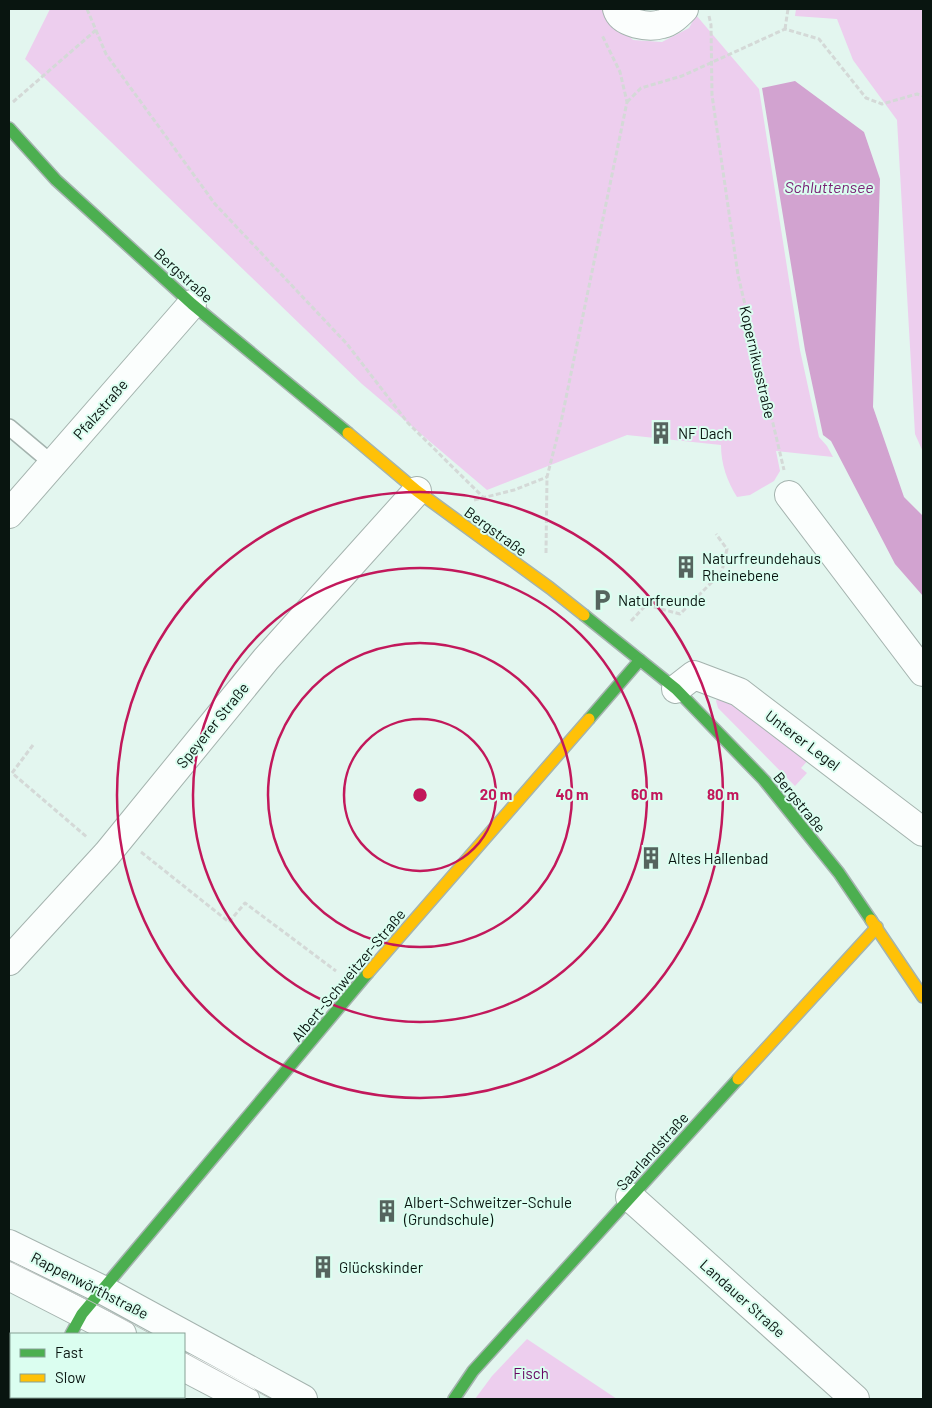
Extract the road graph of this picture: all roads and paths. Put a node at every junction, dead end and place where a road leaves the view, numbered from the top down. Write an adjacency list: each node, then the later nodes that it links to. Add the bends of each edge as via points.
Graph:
1 (87, 9): 7 (path)
2 (617, 9): 3 (street, via 631,22 645,26 662,24)
3 (684, 9)
4 (708, 9): 9 (path, Kopernikusstraße)
5 (788, 9): 6 (path)
6 (785, 29): 9 (path); 10 (path, via 820,39 866,98 882,104 917,94)
7 (96, 30): 12 (path); 20 (path, via 106,54 215,204 347,344 408,423)
8 (599, 30): 11 (path, via 620,72)
9 (711, 62): 11 (path, via 682,76 641,88); 19 (path, Kopernikusstraße, via 712,95 738,275)
10 (923, 96)
11 (627, 102): 17 (path)
12 (9, 106)
13 (9, 128): 14 (street, Bergstraße, via 56,180)
14 (192, 304): 16 (street, Pfalzstraße); 18 (street, Bergstraße)
15 (9, 427): 16 (lane)
16 (53, 464): 22 (street, Pfalzstraße)
17 (547, 477): 20 (path, via 514,490); 24 (path, via 546,551)
18 (417, 491): 21 (street, Bergstraße); 31 (street, Speyerer Straße, via 266,659)
19 (790, 495): 27 (street)
20 (483, 496): 21 (path)
21 (444, 511): 24 (street, Bergstraße)
22 (9, 514)
23 (716, 534): 25 (path, via 727,549 722,571 712,582 680,614 646,605)
24 (550, 588): 26 (street, Bergstraße)
25 (636, 615)
26 (640, 660): 28 (street, Bergstraße); 34 (street, Albert-Schweitzer-Straße)
27 (923, 672)
28 (676, 689): 30 (street, Unterer Legel, via 694,675 739,692); 32 (street, Bergstraße, via 764,780 839,873)
29 (33, 745): 31 (path, via 12,772)
30 (923, 832)
31 (114, 845): 33 (street, Speyerer Straße); 34 (path, via 229,922 245,903)
32 (877, 927): 35 (street, Bergstraße); 36 (street, Saarlandstraße)
33 (9, 961)
34 (356, 987): 39 (street, Albert-Schweitzer-Straße)
35 (923, 997)
36 (630, 1196): 47 (street, Saarlandstraße, via 473,1371); 48 (street, Landauer Straße)
37 (9, 1244): 39 (street, Rappenwörthstraße)
38 (9, 1276): 40 (street, Rappenwörthstraße)
39 (103, 1290): 40 (street, Albert-Schweitzer-Straße); 42 (street, Rappenwörthstraße)
40 (77, 1324): 41 (street, Rappenwörthstraße)
41 (118, 1333)
42 (182, 1333)
43 (185, 1335): 46 (street, Rappenwörthstraße)
44 (185, 1367): 45 (street)
45 (245, 1399)
46 (303, 1399)
47 (454, 1399)
48 (855, 1399)

